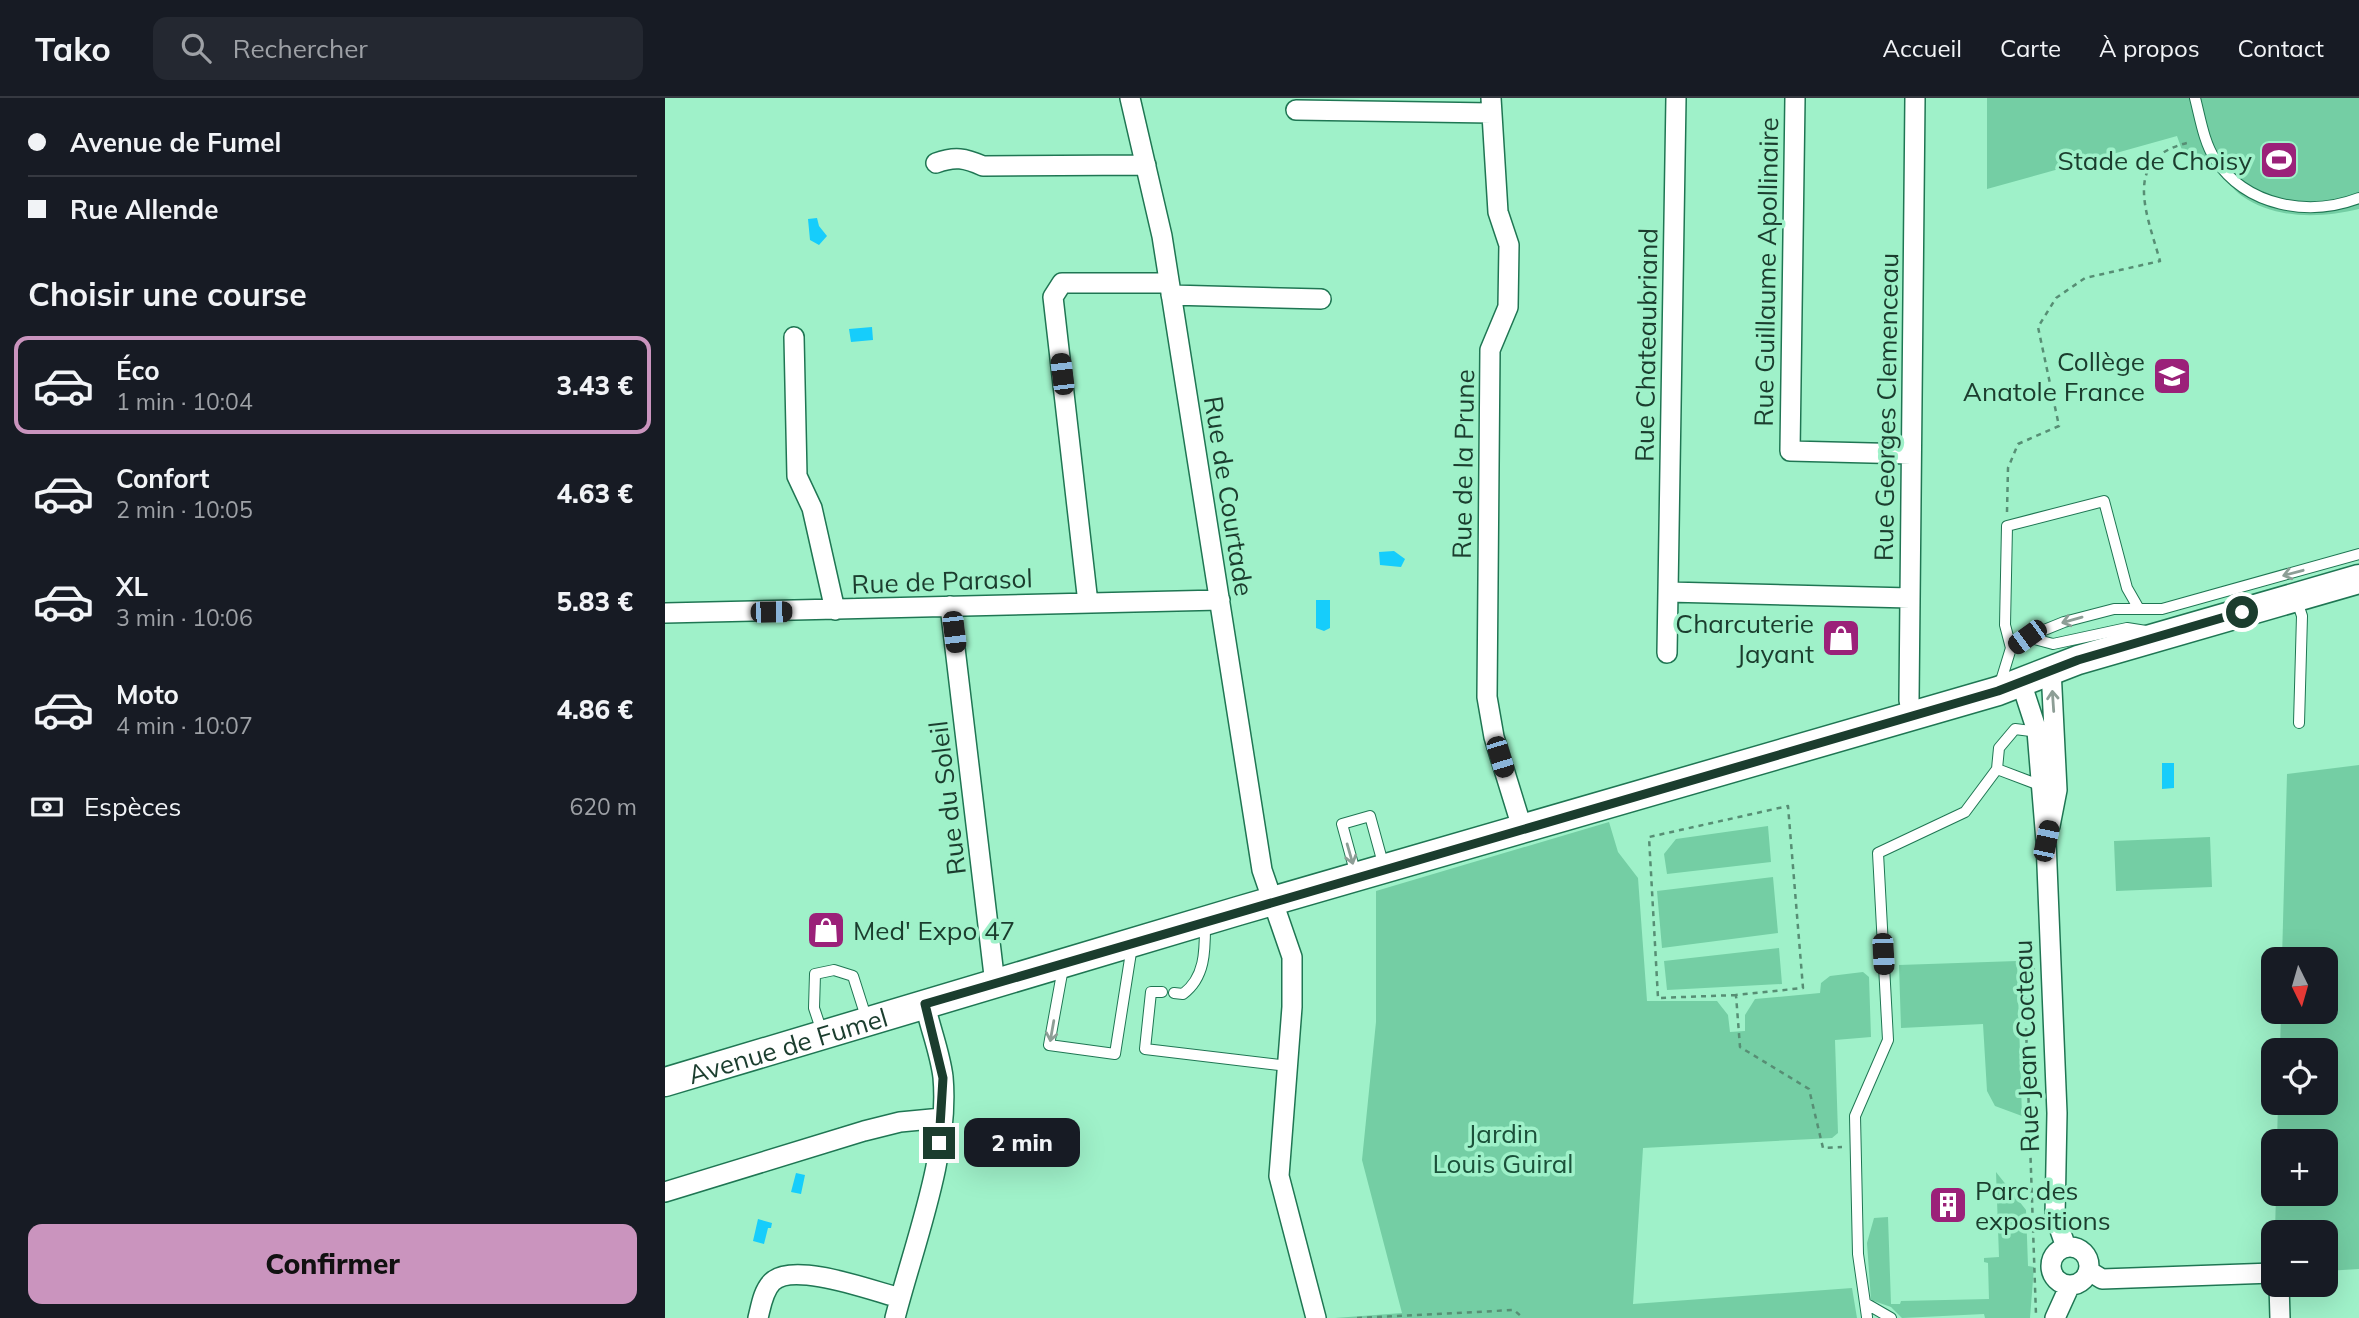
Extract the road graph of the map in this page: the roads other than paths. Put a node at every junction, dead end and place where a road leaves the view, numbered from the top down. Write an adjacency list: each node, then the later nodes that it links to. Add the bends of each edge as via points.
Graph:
1 (1676, 98): 17 (street, Rue Chateaubriand)
2 (1795, 98): 14 (street, Rue Guillaume Apollinaire, via 1790,451)
3 (1915, 98): 14 (street, Rue Georges Clemenceau)
4 (2195, 98): 10 (lane, via 2214,158 2238,185 2278,205 2309,209)
5 (1135, 104): 9 (street, Rue de Courtade)
6 (1491, 105): 7 (street); 39 (street, Rue de la Prune, via 1498,212 1509,245 1507,307 1490,350 1487,696 1494,737)
7 (1296, 110)
8 (936, 163): 9 (street, via 952,157 983,166)
9 (1146, 165): 11 (street, Rue de Courtade)
10 (2359, 198)
11 (1170, 289): 12 (street); 20 (street, Rue de Courtade); 21 (street, via 1062,283 1053,297)
12 (1321, 299)
13 (794, 337): 24 (street, via 797,476 812,508)
14 (1911, 454): 19 (street, Rue Georges Clemenceau)
15 (2359, 554): 23 (lane, one-way to 23, via 2161,609)
16 (2359, 579): 18 (main road, Avenue de Fumel)
17 (1668, 592): 19 (street); 29 (street, Rue Chateaubriand)
18 (2295, 597): 26 (main road, Avenue de Fumel); 33 (lane, via 2302,616)
19 (1910, 598): 32 (street, Rue Georges Clemenceau)
20 (1220, 600): 21 (street, Rue de Parasol); 43 (street, Rue de Courtade, via 1262,870)
21 (1088, 603): 22 (street, Rue de Parasol)
22 (950, 606): 24 (street, Rue de Parasol); 47 (street, Rue du Soleil)
23 (2139, 609): 27 (lane, one-way to 27, via 2113,609); 28 (lane, via 2127,588 2104,500 2007,526 2005,625)
24 (835, 610): 25 (street, Rue de Parasol)
25 (665, 613)
26 (2162, 635): 27 (lane, via 2127,628 2053,643); 30 (main road, Avenue de Fumel)
27 (2027, 637): 28 (lane)
28 (2011, 648): 31 (lane)
29 (1667, 653)
30 (2051, 669): 31 (main road, Avenue de Fumel); 35 (street, Rue Jean Cocteau, one-way to 30)
31 (2010, 687): 32 (main road, Avenue de Fumel); 34 (street, Rue Jean Cocteau)
32 (1912, 716): 39 (main road, Avenue de Fumel)
33 (2299, 723)
34 (2037, 731): 35 (lane); 36 (lane, via 2015,729 1999,748); 38 (street, Rue Jean Cocteau)
35 (2055, 739): 37 (street, Rue Jean Cocteau)
36 (1997, 769): 38 (lane); 63 (lane, via 1965,813 1878,853 1888,1040 1855,1116 1858,1254)
37 (2057, 769): 38 (lane, via 2049,786); 40 (street, Rue Jean Cocteau)
38 (2040, 786): 40 (street, Rue Jean Cocteau)
39 (1523, 831): 41 (main road, Avenue de Fumel)
40 (2046, 841): 57 (street, Rue Jean Cocteau, via 2057,1113 2055,1216)
41 (1385, 871): 42 (main road, Avenue de Fumel); 42 (lane, one-way to 42, via 1370,816 1342,824)
42 (1356, 879): 43 (main road, Avenue de Fumel)
43 (1272, 903): 44 (main road, Avenue de Fumel); 53 (street, Rue de Courtade, via 1292,957)
44 (1205, 922): 45 (main road, Avenue de Fumel); 49 (lane, via 1205,954 1195,985 1183,994)
45 (1133, 943): 46 (main road, Avenue de Fumel); 46 (lane, one-way to 45, via 1049,1045 1115,1054)
46 (1063, 964): 47 (main road, Avenue de Fumel)
47 (995, 984): 50 (main road, Avenue de Fumel)
48 (1162, 992): 53 (lane, via 1151,992 1145,1049)
49 (1174, 993)
50 (925, 1004): 51 (main road, Avenue de Fumel); 55 (street, via 940,1061)
51 (867, 1021): 52 (main road, Avenue de Fumel); 52 (lane, via 853,976 834,970 815,974 814,1008)
52 (823, 1035): 54 (main road, Avenue de Fumel)
53 (1288, 1066): 67 (street, Rue de Courtade, via 1279,1176)
54 (665, 1082)
55 (942, 1118): 56 (street, via 864,1131); 62 (street, via 933,1175)
56 (665, 1192)
57 (2066, 1247): 58 (street, via 2084,1252); 60 (street, via 2056,1254 2052,1271 2058,1281)
58 (2089, 1270): 59 (street, via 2102,1279); 60 (street, via 2082,1281)
59 (2261, 1273)
60 (2070, 1285): 69 (street)
61 (2279, 1297): 70 (street)
62 (900, 1298): 65 (street, via 790,1273 772,1281 765,1290); 66 (street)
63 (1865, 1303): 64 (lane); 68 (lane)
64 (1867, 1317)
65 (758, 1318)
66 (895, 1318)
67 (1315, 1318)
68 (1891, 1318)
69 (2055, 1318)
70 (2280, 1318)

